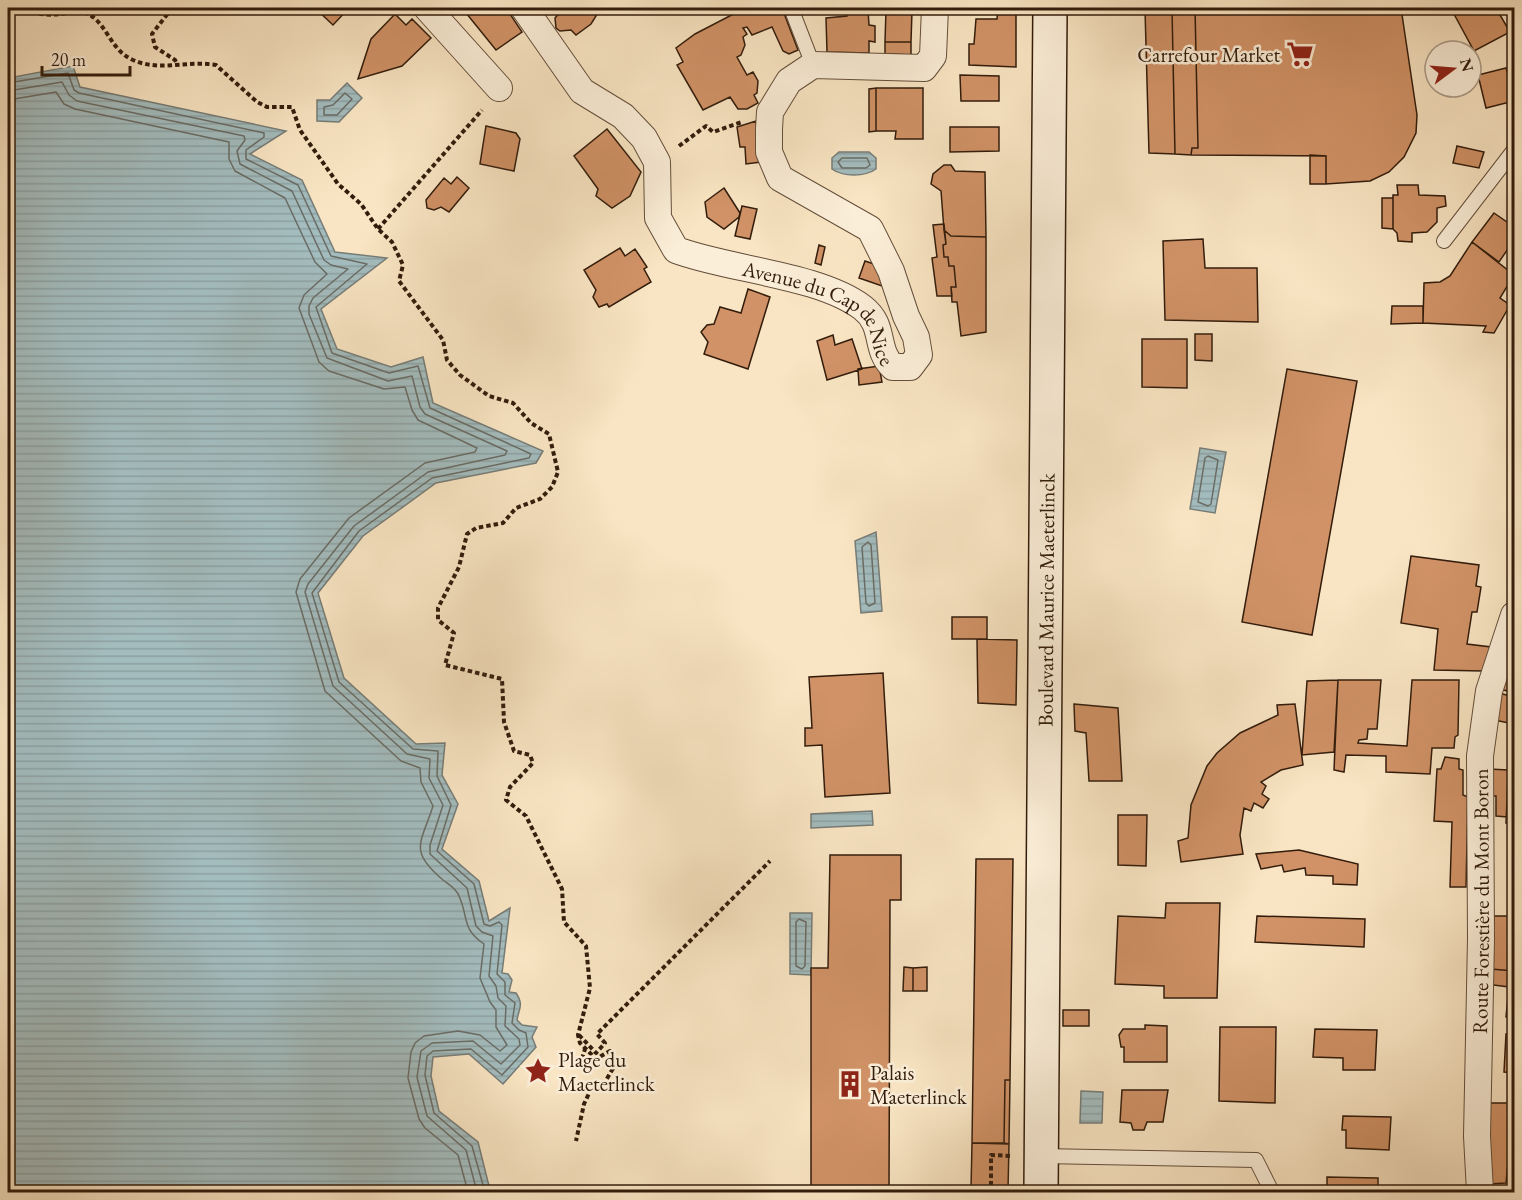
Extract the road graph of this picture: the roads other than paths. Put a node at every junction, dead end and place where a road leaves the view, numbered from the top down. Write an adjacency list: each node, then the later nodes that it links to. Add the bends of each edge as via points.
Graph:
1 (427, 8): 9 (street)
2 (524, 8): 8 (street, Avenue du Cap de Nice, via 582,91 623,116 644,138 657,162 658,218 676,250 832,290 865,309 879,329 883,358 888,363 893,367 910,367 919,355 916,337 870,229 780,178 769,152 770,112 789,81)
3 (791, 8): 8 (lane)
4 (935, 8): 8 (street, via 933,56 924,68)
5 (1050, 8): 13 (main road, Boulevard Maurice Maeterlinck)
6 (1512, 8): 7 (lane)
7 (1515, 12)
8 (813, 65)
9 (497, 86)
10 (1515, 150): 11 (lane)
11 (1444, 241)
12 (1515, 615): 16 (street, Route Forestière du Mont Boron, via 1489,691 1480,756)
13 (1041, 1156): 14 (main road, Boulevard Maurice Maeterlinck); 15 (lane, via 1256,1160)
14 (1041, 1192)
15 (1272, 1192)
16 (1480, 1192)

